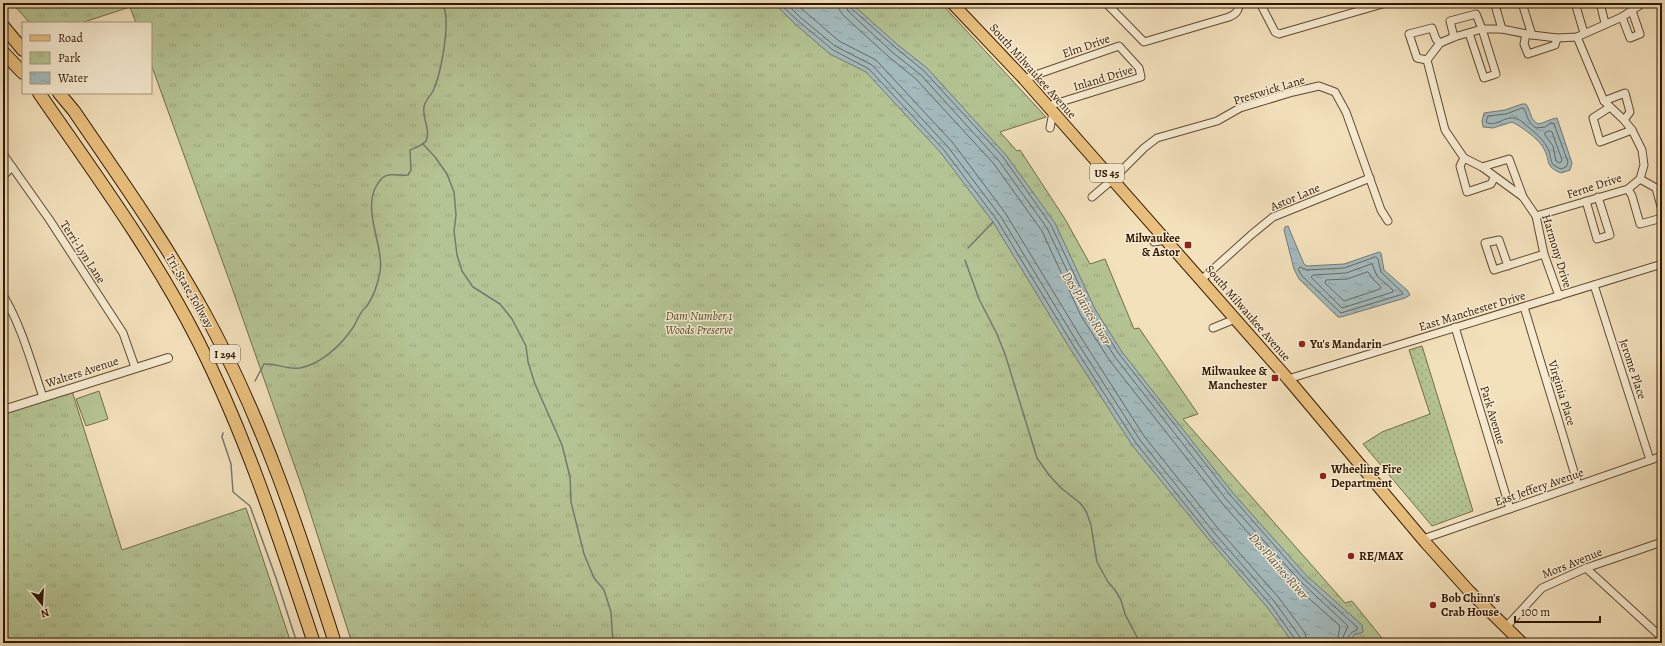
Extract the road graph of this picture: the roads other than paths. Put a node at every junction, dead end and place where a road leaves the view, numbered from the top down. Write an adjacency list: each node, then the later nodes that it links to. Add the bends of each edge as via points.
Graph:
1 (952, 3): 29 (main road, South Milwaukee Avenue / US 45)
2 (1106, 3): 3 (street, via 1144,42 1229,17 1236,13)
3 (1239, 3)
4 (1260, 3): 5 (street, via 1275,32 1279,34)
5 (1386, 3)
6 (1504, 3): 16 (street, via 1495,5)
7 (1522, 3): 19 (street)
8 (1575, 3): 17 (street)
9 (1600, 3): 13 (street)
10 (1643, 3): 11 (street)
11 (1632, 11): 12 (street); 12 (street, via 1640,34 1630,38)
12 (1622, 17): 13 (street)
13 (1605, 23): 17 (street)
14 (3, 26): 24 (highway)
15 (1482, 28): 16 (street); 18 (street); 18 (street, via 1496,74 1484,78); 20 (street, via 1476,14 1450,21)
16 (1502, 29): 19 (street)
17 (1584, 32): 21 (street)
18 (1468, 33): 20 (street)
19 (1529, 34): 22 (street); 22 (street, via 1524,44 1528,54 1555,45)
20 (1454, 37): 23 (street)
21 (1577, 37): 22 (street); 32 (street, Ferne Drive)
22 (1557, 38)
23 (1440, 43): 26 (street); 26 (street, via 1432,28 1409,34 1417,58)
24 (22, 49)
25 (3, 52): 27 (highway)
26 (1426, 60): 39 (street, Harmony Drive, via 1445,130)
27 (22, 72)
28 (1142, 77): 29 (street, Elm Drive, via 1139,68 1119,46); 34 (street, Inland Drive)
29 (1024, 79): 34 (main road, South Milwaukee Avenue / US 45)
30 (40, 94): 85 (highway, Tri-State Tollway / I 294, via 141,243 198,341 266,499)
31 (60, 94): 86 (highway, Tri-State Tollway / I 294, via 74,110 160,239 205,314 253,413 276,468 300,532)
32 (1604, 101): 33 (street, Ferne Drive); 35 (street, via 1626,93 1630,112)
33 (1610, 107): 35 (street, Ferne Drive); 37 (street, via 1593,118 1600,142)
34 (1050, 109): 36 (street); 46 (main road, South Milwaukee Avenue / US 45)
35 (1624, 120): 37 (street, Ferne Drive)
36 (1050, 128)
37 (1632, 130): 45 (street, Ferne Drive, via 1642,150 1644,166)
38 (3, 154): 40 (street, Terri-Lyn Lane)
39 (1464, 158): 41 (street, Harmony Drive); 44 (street, via 1460,166 1467,192 1491,184)
40 (12, 167): 42 (street); 72 (street, Terri-Lyn Lane, via 123,333)
41 (1482, 167): 44 (street, Harmony Drive); 49 (street, via 1509,159)
42 (3, 176)
43 (1370, 178): 46 (street, Prestwick Lane, via 1346,112 1335,92 1319,86 1240,108 1217,121 1157,138); 55 (street, Prestwick Lane, via 1381,210); 61 (street, Astor Lane, via 1273,217)
44 (1494, 178): 49 (street, Harmony Drive)
45 (1640, 179): 47 (street, Ferne Drive); 52 (street, via 1656,188)
46 (1112, 180): 48 (street, Prestwick Lane); 56 (main road, South Milwaukee Avenue / US 45)
47 (1628, 189): 50 (street, Ferne Drive); 54 (street, via 1640,224)
48 (1092, 197)
49 (1523, 197): 53 (street, Harmony Drive)
50 (1598, 197): 51 (street, Ferne Drive); 51 (street, via 1610,235 1597,239)
51 (1586, 201): 53 (street, Ferne Drive)
52 (1662, 210)
53 (1536, 216): 58 (street, Harmony Drive)
54 (1662, 218)
55 (1388, 221)
56 (1166, 240): 57 (street); 61 (main road, South Milwaukee Avenue / US 45)
57 (1154, 242)
58 (1544, 254): 60 (street); 64 (street, Harmony Drive)
59 (1662, 264): 62 (street, East Manchester Drive)
60 (1508, 266)
61 (1201, 280): 68 (main road, South Milwaukee Avenue / US 45)
62 (1594, 285): 64 (street, East Manchester Drive); 77 (street, Jerome Place)
63 (3, 295): 66 (street)
64 (1559, 296): 65 (street, East Manchester Drive)
65 (1524, 307): 69 (street, East Manchester Drive); 78 (street, Virginia Place)
66 (10, 308): 67 (street); 74 (street, via 21,330)
67 (3, 312)
68 (1235, 319): 70 (street); 73 (main road, South Milwaukee Avenue / US 45)
69 (1455, 327): 73 (street, East Manchester Drive); 79 (street, Park Avenue)
70 (1213, 328)
71 (168, 358): 72 (street, Walters Avenue)
72 (135, 367): 74 (street, Walters Avenue)
73 (1288, 379): 80 (main road, South Milwaukee Avenue / US 45)
74 (43, 397): 75 (street, Walters Avenue)
75 (3, 410)
76 (1662, 456): 77 (street, East Jeffery Avenue)
77 (1650, 460): 78 (street, East Jeffery Avenue)
78 (1578, 485): 79 (street, East Jeffery Avenue)
79 (1510, 509): 80 (street, East Jeffery Avenue)
80 (1422, 539): 83 (main road, South Milwaukee Avenue / US 45)
81 (1662, 542): 82 (street, Mors Avenue)
82 (1586, 568): 83 (street, Mors Avenue, via 1542,588); 84 (street)
83 (1505, 628): 87 (main road, South Milwaukee Avenue / US 45)
84 (1659, 635)
85 (314, 643)
86 (335, 643)
87 (1522, 643)

